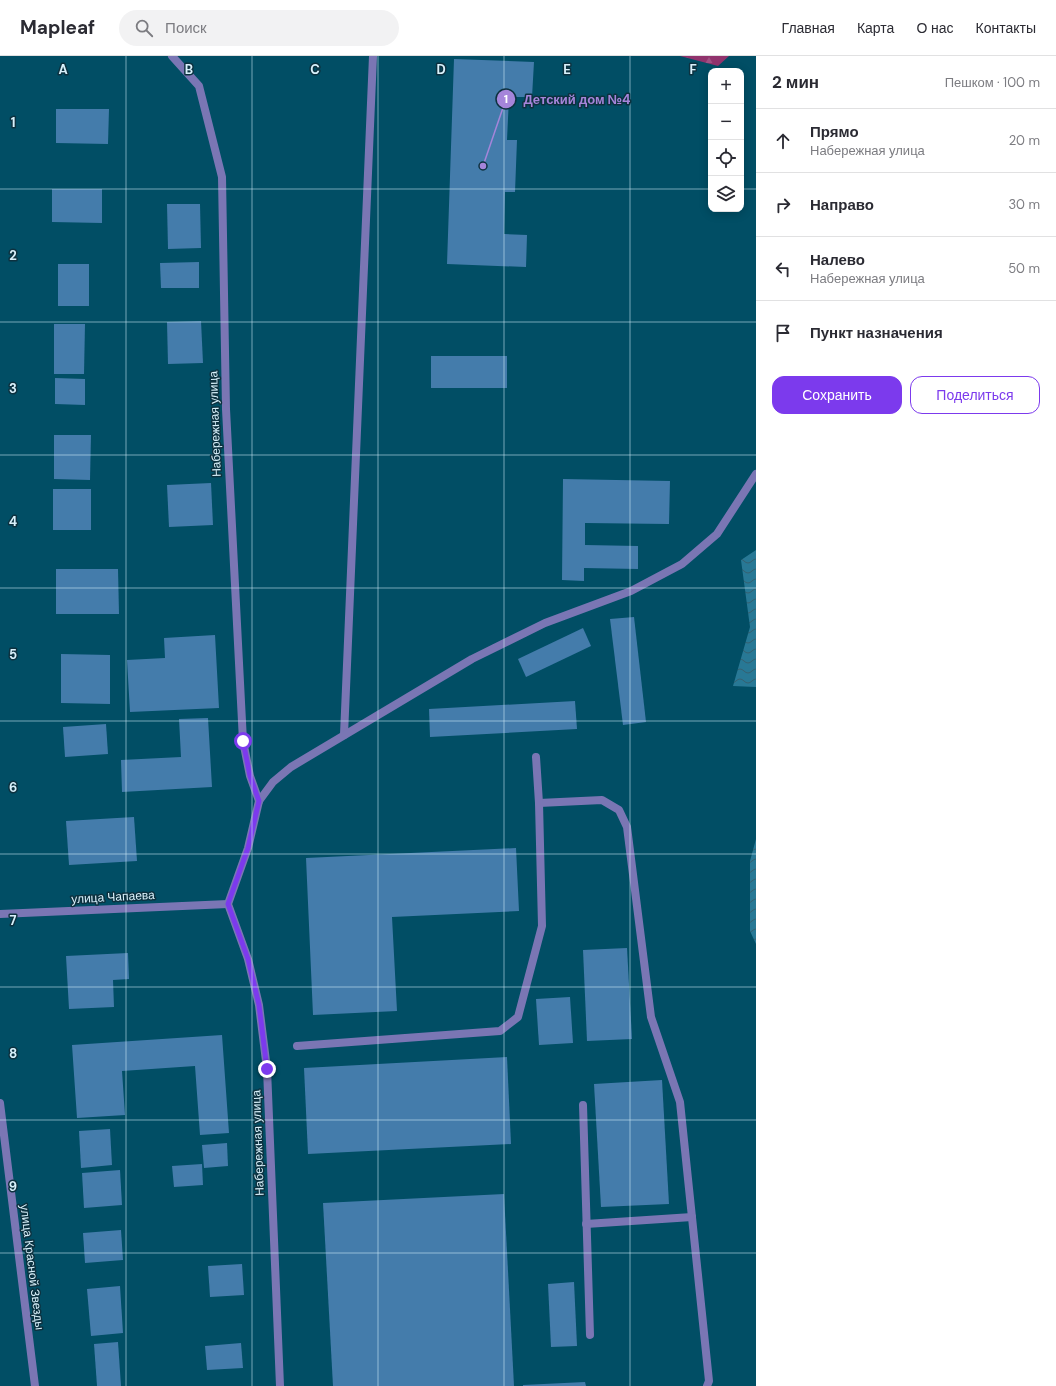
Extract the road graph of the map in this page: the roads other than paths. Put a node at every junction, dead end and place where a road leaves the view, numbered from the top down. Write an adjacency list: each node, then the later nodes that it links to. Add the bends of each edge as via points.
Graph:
1 (172, 56): 6 (street, Набережная улица, via 199,86 222,177 226,409 243,741 250,776)
2 (373, 56): 4 (street)
3 (756, 474): 4 (street, via 717,534 682,564 631,591 546,623 472,659)
4 (344, 735): 6 (street, via 291,767 273,782)
5 (536, 758): 7 (street)
6 (259, 801): 8 (street, via 248,848)
7 (538, 803): 10 (street, via 542,926 518,1017 500,1031); 13 (street, via 602,800 619,810 626,827 651,1017 680,1102)
8 (228, 904): 9 (street, улица Чапаева); 17 (street, Набережная улица, via 248,959 259,1005 267,1069)
9 (0, 914)
10 (297, 1046)
11 (0, 1103): 16 (street, улица Красной Звезды)
12 (583, 1105): 14 (street)
13 (692, 1217): 14 (street); 18 (street, via 709,1381)
14 (586, 1224): 15 (street)
15 (590, 1335)
16 (35, 1386)
17 (280, 1386)
18 (707, 1386)

